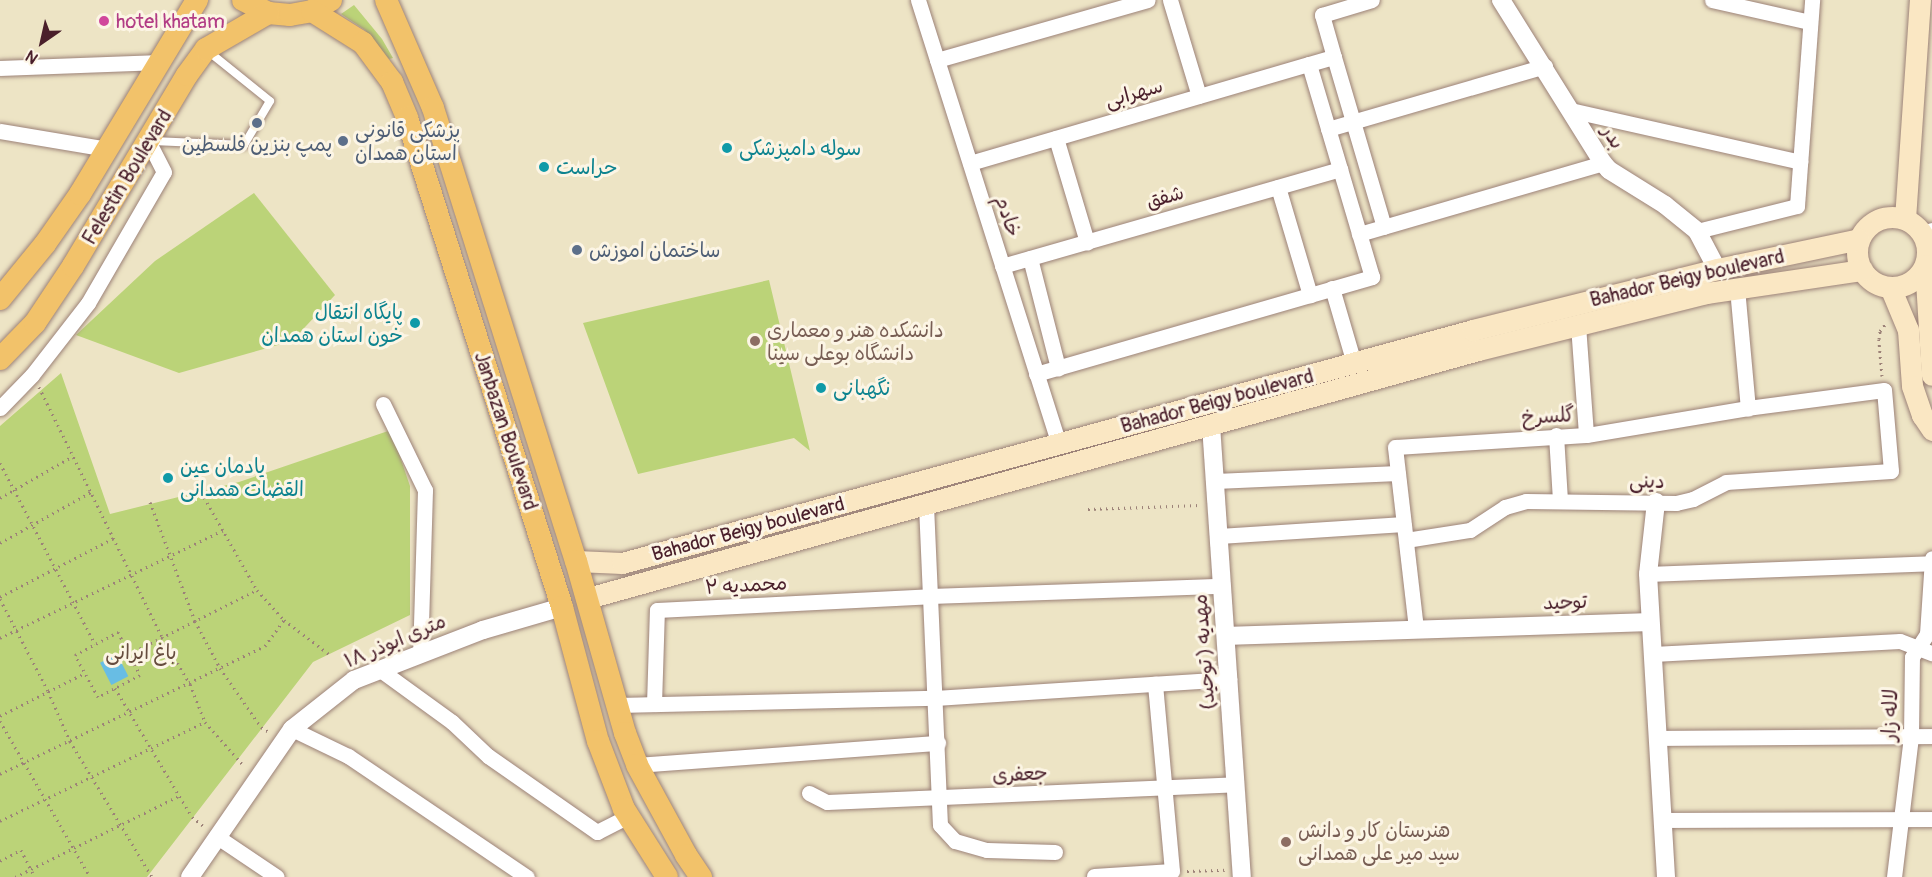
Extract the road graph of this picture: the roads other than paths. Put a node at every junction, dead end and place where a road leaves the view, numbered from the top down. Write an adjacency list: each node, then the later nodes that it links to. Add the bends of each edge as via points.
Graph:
1 (197, 0): 18 (main road, Felestin Boulevard)
2 (243, 0): 13 (main road)
3 (386, 0): 75 (main road, Janbazan Boulevard, via 433,108)
4 (918, 0): 17 (street, خادم)
5 (1148, 0): 17 (street)
6 (1170, 0): 22 (street)
7 (1372, 0): 16 (street, via 1322,15)
8 (1502, 0): 20 (street, بدر)
9 (1712, 0): 14 (street)
10 (1812, 0): 14 (street)
11 (1920, 0): 35 (main road)
12 (321, 5): 13 (main road, via 290,15); 81 (main road, Janbazan Boulevard, via 363,43 392,82 407,118)
13 (268, 13): 15 (main road, Felestin Boulevard)
14 (1810, 22): 30 (street)
15 (206, 49): 28 (main road, Felestin Boulevard); 28 (lane, via 270,101 244,145)
16 (1334, 57): 19 (street, سهرابی); 24 (street)
17 (937, 60): 31 (street, خادم)
18 (160, 62): 21 (street); 29 (main road, Felestin Boulevard)
19 (1309, 64): 22 (street, سهرابی); 25 (street)
20 (1545, 66): 23 (street, بدر); 24 (street)
21 (0, 68)
22 (1199, 96): 27 (street, سهرابی)
23 (1570, 110): 30 (street); 32 (street, بدر)
24 (1353, 122): 25 (street); 36 (street)
25 (1328, 129): 33 (street)
26 (0, 131): 29 (street)
27 (1056, 138): 31 (street, سهرابی); 41 (street)
28 (148, 141): 53 (main road, Felestin Boulevard, via 60,285 34,323); 59 (street, via 164,172 88,303 32,375)
29 (108, 149): 51 (main road, Felestin Boulevard, via 45,244)
30 (1800, 162): 37 (street, via 1797,206)
31 (970, 163): 44 (street, خادم)
32 (1603, 163): 36 (street); 37 (street, بدر)
33 (1340, 169): 34 (street, شفق); 39 (street)
34 (1278, 187): 41 (street, شفق); 50 (street)
35 (1905, 219): 38 (main road); 40 (main road, via 1883,218 1873,222)
36 (1384, 227): 39 (street)
37 (1696, 231): 45 (street, بدر)
38 (1927, 231): 43 (main road)
39 (1359, 234): 48 (street, via 1372,277)
40 (1859, 239): 45 (main road, Bahador Beigy boulevard); 46 (main road, via 1858,260)
41 (1087, 242): 42 (street, شفق)
42 (1030, 258): 44 (street, شفق); 55 (street)
43 (1925, 265): 47 (main road, via 1911,281); 57 (main road)
44 (1002, 266): 56 (street, خادم)
45 (1717, 268): 54 (main road, Bahador Beigy boulevard)
46 (1862, 270): 47 (main road, via 1879,284); 49 (main road, Bahador Beigy boulevard)
47 (1890, 287): 62 (main road, via 1908,330 1912,386)
48 (1332, 288): 50 (street); 54 (street)
49 (1737, 288): 52 (main road, Bahador Beigy boulevard); 60 (street)
50 (1310, 295): 55 (street)
51 (0, 299)
52 (1578, 325): 61 (main road, Bahador Beigy boulevard); 64 (street)
53 (0, 359)
54 (1354, 363): 61 (main road, Bahador Beigy boulevard)
55 (1058, 368): 56 (street)
56 (1036, 374): 65 (street, خادم)
57 (1932, 375)
58 (383, 404): 87 (street, via 426,490)
59 (0, 408)
60 (1748, 408): 64 (street, گلسرخ); 66 (street, گلسرخ, via 1884,390)
61 (1208, 415): 65 (main road, Bahador Beigy boulevard); 68 (street, مهدیه ( توحید)); 71 (main road, Bahador Beigy boulevard)
62 (1932, 430)
63 (1556, 435): 64 (street, گلسرخ); 67 (street, گلسرخ, via 1395,447); 69 (street)
64 (1586, 435)
65 (1059, 445): 75 (main road, Bahador Beigy boulevard, via 622,563)
66 (1891, 471): 70 (street, دینی, via 1726,482 1693,499)
67 (1398, 473): 68 (street); 72 (street, گلسرخ)
68 (1215, 481): 73 (street, مهدیه ( توحید))
69 (1560, 500): 70 (street, دینی); 74 (street, دینی, via 1516,503 1470,530)
70 (1656, 502): 77 (street)
71 (926, 505): 79 (street); 80 (main road, Bahador Beigy boulevard)
72 (1404, 524): 73 (street); 74 (street, گلسرخ)
73 (1219, 536): 78 (street, مهدیه ( توحید))
74 (1406, 540): 83 (street, گلسرخ)
75 (576, 561): 80 (main road, Janbazan Boulevard)
76 (1931, 561): 77 (street); 85 (street, لاله زار, via 1928,634)
77 (1648, 574): 82 (street)
78 (1222, 586): 79 (street); 84 (street, مهدیه ( توحید))
79 (930, 596): 92 (street); 93 (street, محمدیه ۲, via 657,610)
80 (588, 598): 94 (main road, Janbazan Boulevard)
81 (562, 607): 87 (street, ۱۸ متری ابوذر); 105 (main road, Janbazan Boulevard, via 598,741)
82 (1650, 622): 83 (street, توحید); 88 (street)
83 (1416, 629): 84 (street, توحید)
84 (1226, 636): 90 (street, مهدیه ( توحید))
85 (1917, 647): 86 (street); 88 (street, via 1900,641); 97 (street, لاله زار, via 1912,661)
86 (1932, 653)
87 (420, 654): 89 (street, ۱۸ متری ابوذر)
88 (1653, 654): 98 (street)
89 (379, 669): 95 (street, ۱۸ متری ابوذر, via 354,680); 105 (street, via 444,715 488,756 597,832)
90 (1229, 679): 91 (street); 101 (street, مهدیه ( توحید))
91 (1155, 684): 92 (street); 102 (street)
92 (935, 698): 93 (street); 99 (street)
93 (654, 704): 94 (street)
94 (617, 705): 100 (main road, Janbazan Boulevard)
95 (288, 735): 109 (street, ۱۸ متری ابوذر); 115 (street, via 348,756)
96 (1932, 736): 97 (street)
97 (1911, 737): 98 (street); 108 (street, لاله زار)
98 (1658, 738): 107 (street)
99 (938, 743): 100 (street); 104 (street)
100 (637, 765): 117 (main road, Janbazan Boulevard)
101 (1236, 784): 102 (street, جعفری); 111 (street, مهدیه ( توحید))
102 (1166, 788): 104 (street, جعفری); 112 (street, via 1172,871)
103 (809, 793): 104 (street, جعفری, via 827,802)
104 (940, 799): 110 (street, via 940,825 955,841 987,850)
105 (628, 816): 116 (main road, Janbazan Boulevard)
106 (1932, 819): 108 (street)
107 (1663, 820): 108 (street); 118 (street)
108 (1901, 820): 119 (street, لاله زار)
109 (216, 836): 113 (street, ۱۸ متری ابوذر); 114 (street)
110 (1055, 852)
111 (1242, 873)
112 (1094, 876)
113 (190, 877)
114 (277, 877)
115 (527, 877)
116 (667, 877)
117 (701, 877)
118 (1666, 877)
119 (1894, 877)

